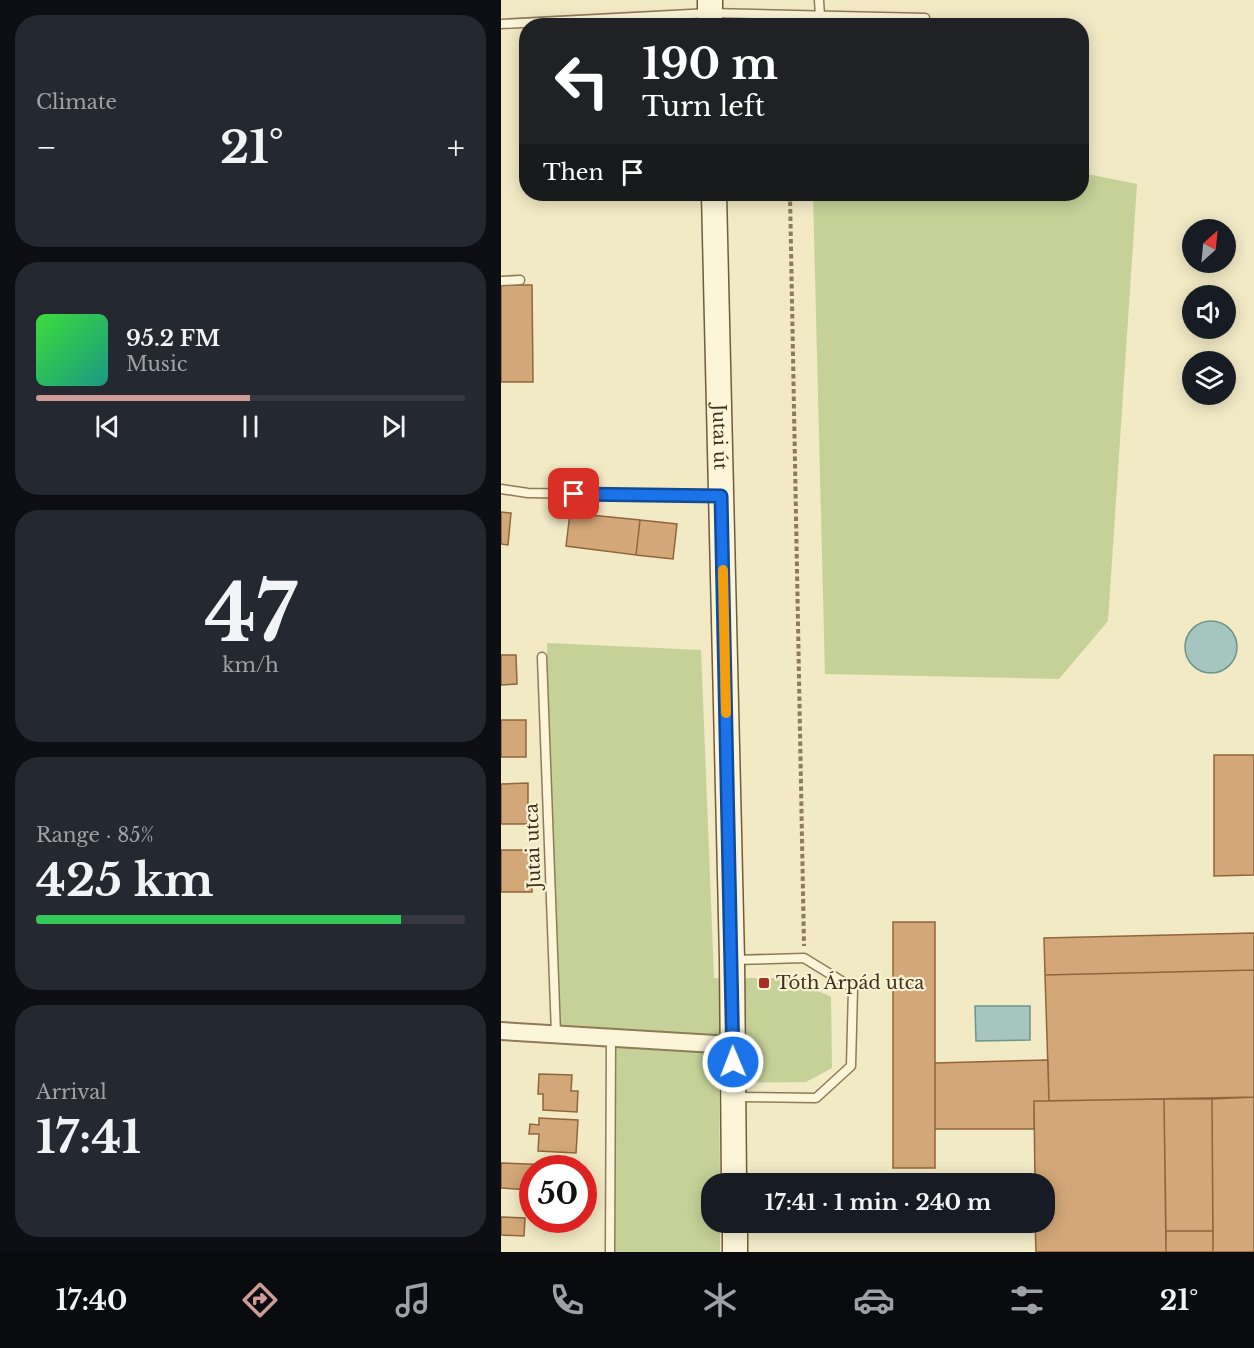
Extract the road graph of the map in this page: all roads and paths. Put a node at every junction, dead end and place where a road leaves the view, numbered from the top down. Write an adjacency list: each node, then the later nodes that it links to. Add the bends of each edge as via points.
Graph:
1 (819, 0): 3 (lane)
2 (710, 13): 3 (lane); 4 (lane)
3 (819, 16): 5 (lane)
4 (615, 18)
5 (925, 18)
6 (519, 23): 7 (lane)
7 (501, 24)
8 (714, 201): 13 (main road, Jutai út)
9 (790, 201): 15 (path)
10 (501, 280): 11 (lane)
11 (520, 280)
12 (501, 489): 13 (lane, via 528,493)
13 (721, 496): 16 (main road, Jutai út)
14 (542, 657): 18 (lane, Jutai utca)
15 (804, 958): 16 (lane); 21 (lane, via 853,988 851,1066 816,1098)
16 (732, 960): 20 (main road, Jutai út)
17 (501, 1031): 18 (street)
18 (556, 1035): 19 (street)
19 (611, 1038): 20 (street); 24 (lane)
20 (732, 1045): 21 (main road, Jutai út)
21 (734, 1097): 22 (main road, Jutai út)
22 (734, 1173)
23 (735, 1233): 25 (main road)
24 (610, 1252)
25 (735, 1252)

